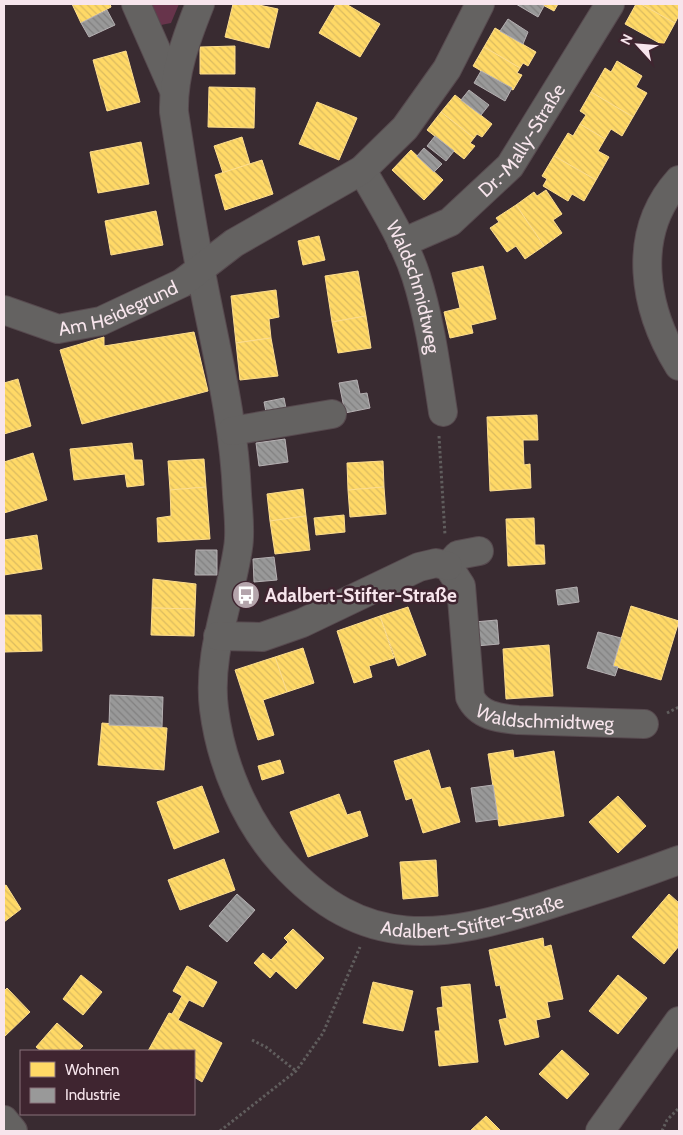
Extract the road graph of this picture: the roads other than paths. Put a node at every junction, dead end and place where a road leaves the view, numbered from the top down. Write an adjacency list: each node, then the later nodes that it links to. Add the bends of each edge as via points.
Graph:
1 (136, 4): 5 (street, Adalbert-Stifter-Straße)
2 (200, 4): 5 (street, Adalbert-Stifter-Straße, via 186,38)
3 (480, 4): 6 (street, via 447,68 406,128)
4 (610, 4): 8 (street, Dr.-Mally-Straße, via 510,166 450,222)
5 (173, 88): 9 (street, Adalbert-Stifter-Straße, via 174,112)
6 (362, 170): 8 (street, Waldschmidtweg); 9 (street, via 234,243)
7 (679, 180): 11 (street, via 658,212 649,240 646,269 657,322)
8 (402, 243): 12 (street, Waldschmidtweg, via 416,275)
9 (200, 268): 10 (street, Am Heidegrund, via 182,283 101,321 77,327 58,329); 14 (street, Adalbert-Stifter-Straße)
10 (4, 310)
11 (679, 366)
12 (444, 412)
13 (332, 414): 14 (street)
14 (232, 431): 17 (street, Adalbert-Stifter-Straße, via 239,546)
15 (478, 552): 16 (street, via 458,556)
16 (448, 566): 17 (street, via 436,563 419,567 302,623 262,637); 18 (street, Waldschmidtweg, via 461,586 470,698 475,707 497,717 518,720)
17 (218, 636): 19 (street, Adalbert-Stifter-Straße, via 214,707 222,749 248,815 269,848 292,873 345,913 395,930 420,933 448,931 507,918)
18 (644, 724)
19 (679, 860)
20 (679, 1021): 23 (street)
21 (4, 1120): 22 (street)
22 (13, 1131)
23 (600, 1131)

